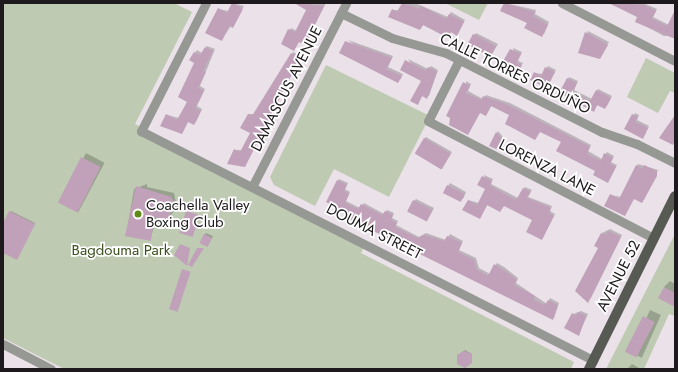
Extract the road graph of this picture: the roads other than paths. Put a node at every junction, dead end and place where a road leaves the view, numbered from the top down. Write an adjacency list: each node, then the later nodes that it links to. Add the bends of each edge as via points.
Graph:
1 (206, 3): 8 (street, DOUMA STREET, via 141,131)
2 (346, 3): 4 (street, DAMASCUS AVENUE)
3 (562, 3): 6 (street)
4 (341, 13): 5 (street, CALLE TORRES ORDUÑO, via 383,35 437,49); 8 (street, DAMASCUS AVENUE)
5 (459, 60): 7 (street, CALLE TORRES ORDUÑO, via 602,132 637,144); 10 (street, LORENZA LANE, via 428,121)
6 (675, 61)
7 (675, 163)
8 (252, 187): 12 (street, DOUMA STREET)
9 (675, 196): 10 (main road, AVENUE 52)
10 (654, 238): 12 (main road, AVENUE 52)
11 (3, 344): 13 (street)
12 (591, 365)
13 (51, 369)

